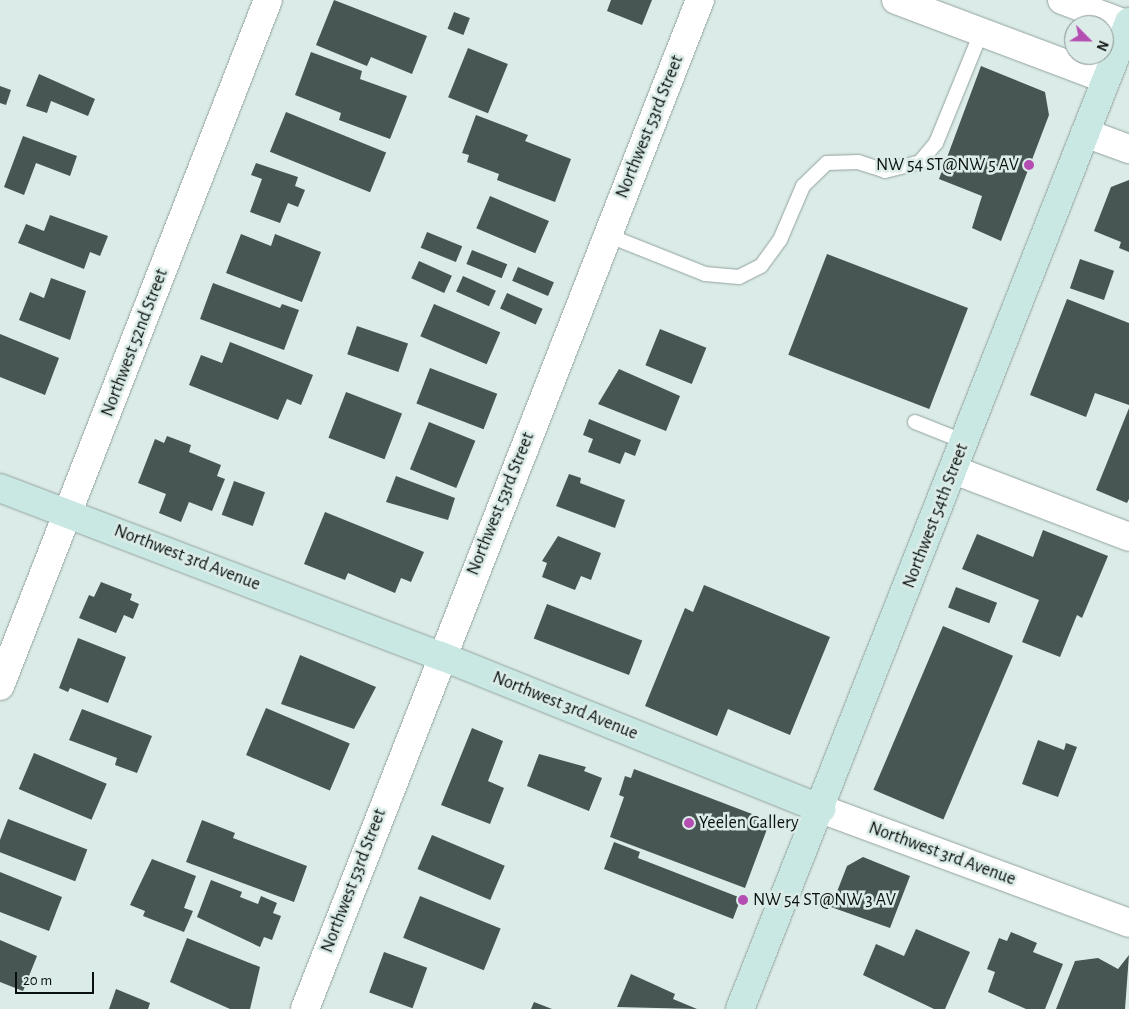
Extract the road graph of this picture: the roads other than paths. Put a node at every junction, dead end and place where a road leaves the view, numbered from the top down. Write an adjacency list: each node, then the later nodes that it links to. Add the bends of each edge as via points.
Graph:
1 (268, 0): 15 (street, Northwest 52nd Street)
2 (700, 0): 10 (street, Northwest 53rd Street)
3 (896, 0): 6 (street)
4 (1062, 0): 5 (street)
5 (1128, 24): 7 (main road, Northwest 54th Street)
6 (981, 33): 7 (street); 10 (lane, via 936,143 920,162 885,171 858,162 827,164 802,186 780,240 761,266 740,277 705,274)
7 (1106, 79): 8 (main road, Northwest 54th Street)
8 (1085, 133): 9 (street); 12 (main road, Northwest 54th Street)
9 (1129, 149)
10 (607, 235): 17 (street, Northwest 53rd Street)
11 (915, 422): 12 (lane)
12 (965, 442): 13 (main road, Northwest 54th Street)
13 (954, 470): 16 (street); 19 (main road, Northwest 54th Street)
14 (0, 488): 15 (main road, Northwest 3rd Avenue)
15 (69, 513): 17 (main road, Northwest 3rd Avenue); 18 (street, Northwest 52nd Street)
16 (1129, 537)
17 (441, 656): 19 (main road, Northwest 3rd Avenue); 21 (street, Northwest 53rd Street)
18 (0, 686)
19 (821, 809): 20 (street, Northwest 3rd Avenue); 22 (main road, Northwest 54th Street)
20 (1129, 923)
21 (305, 1009)
22 (740, 1009)

